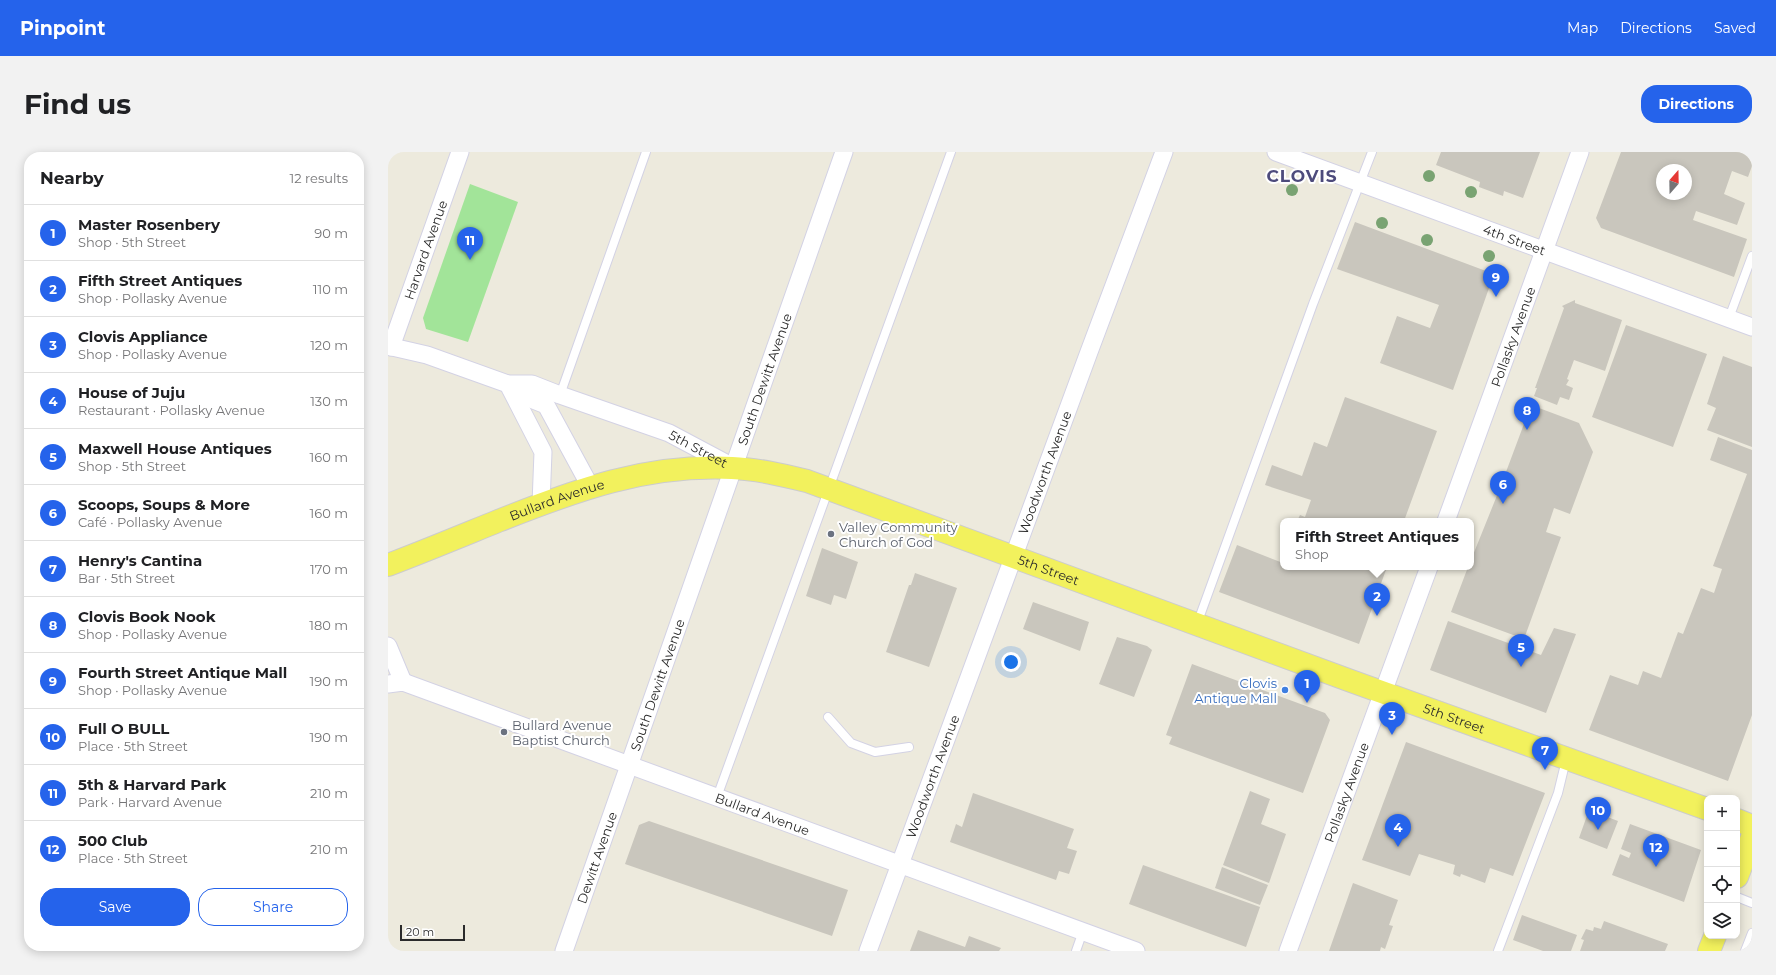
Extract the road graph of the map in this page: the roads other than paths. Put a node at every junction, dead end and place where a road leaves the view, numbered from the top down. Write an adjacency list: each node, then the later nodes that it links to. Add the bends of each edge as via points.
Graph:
1 (460, 152): 14 (street, Harvard Avenue)
2 (646, 152): 16 (lane)
3 (844, 152): 17 (street, South Dewitt Avenue)
4 (951, 152): 19 (lane)
5 (1164, 152): 22 (street, Woodworth Avenue)
6 (1276, 152): 9 (street, 4th Street)
7 (1372, 152): 9 (lane)
8 (1580, 152): 10 (street, Pollasky Avenue)
9 (1359, 183): 10 (street, 4th Street); 25 (lane)
10 (1545, 250): 12 (street, 4th Street); 21 (street, Pollasky Avenue)
11 (1752, 256): 12 (lane)
12 (1730, 318): 13 (street, 4th Street)
13 (1752, 326)
14 (389, 347): 15 (street, 5th Street, via 427,354)
15 (508, 384): 16 (street, 5th Street, via 532,384); 18 (street, via 526,397 546,405); 20 (street, via 543,452)
16 (560, 395): 17 (street, 5th Street, via 669,433)
17 (733, 468): 18 (main road, Bullard Avenue, via 673,469 638,474); 19 (main road, 5th Street, via 773,472); 32 (street, South Dewitt Avenue)
18 (590, 486): 20 (main road, Bullard Avenue)
19 (828, 490): 22 (main road, 5th Street); 33 (lane)
20 (541, 504): 23 (main road, Bullard Avenue)
21 (1447, 518)
22 (1013, 557): 25 (main road, 5th Street); 38 (street, Woodworth Avenue)
23 (388, 565)
24 (1428, 570): 28 (street, Pollasky Avenue)
25 (1197, 625): 28 (main road, 5th Street)
26 (388, 646): 27 (street)
27 (396, 683): 32 (street, Bullard Avenue)
28 (1383, 693): 31 (main road, 5th Street); 49 (street, Pollasky Avenue)
29 (828, 717): 30 (lane, via 851,743 875,752)
30 (909, 747)
31 (1566, 759): 34 (main road, 5th Street); 50 (lane, via 1558,793)
32 (630, 764): 33 (street, Bullard Avenue); 45 (street, Dewitt Avenue)
33 (717, 797): 38 (street, Bullard Avenue)
34 (1704, 808)
35 (1740, 821): 36 (main road)
36 (1752, 826)
37 (1752, 837): 39 (main road)
38 (900, 864): 42 (street, Bullard Avenue); 46 (street, Woodworth Avenue)
39 (1740, 869)
40 (1740, 898): 41 (lane)
41 (1752, 903)
42 (1083, 932): 47 (lane); 48 (street, Bullard Avenue)
43 (1752, 932): 52 (lane)
44 (1714, 939): 51 (main road)
45 (564, 951)
46 (868, 951)
47 (1076, 951)
48 (1136, 951)
49 (1288, 951)
50 (1498, 951)
51 (1710, 951)
52 (1745, 951)

